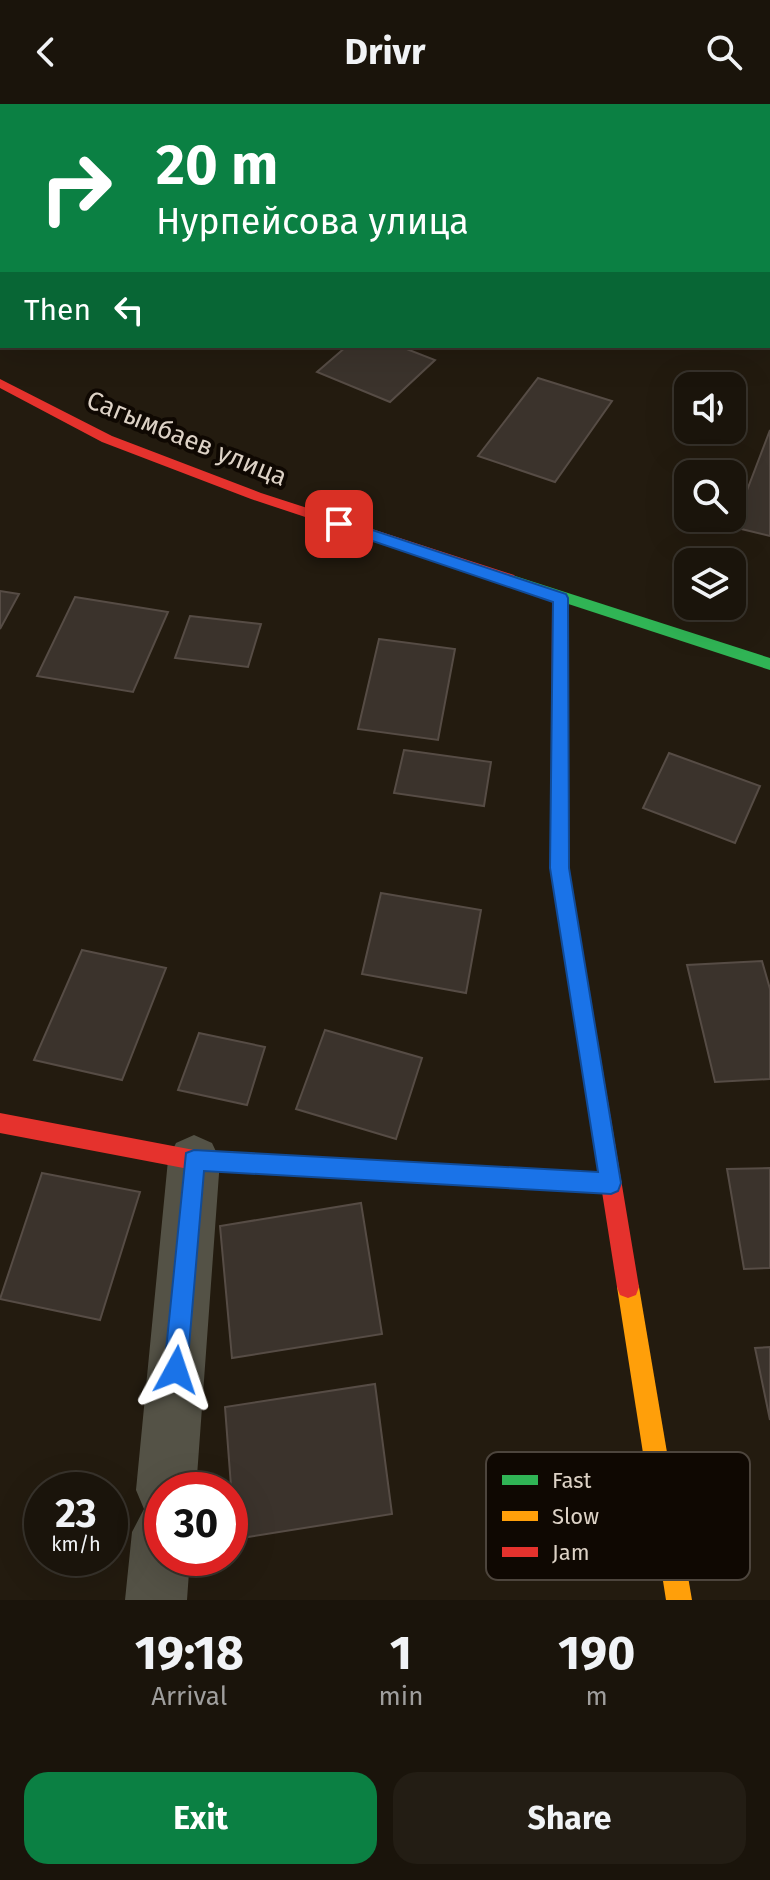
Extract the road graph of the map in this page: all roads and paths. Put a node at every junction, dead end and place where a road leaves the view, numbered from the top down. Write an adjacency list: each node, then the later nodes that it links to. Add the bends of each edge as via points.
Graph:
1 (0, 383): 2 (street, Сагымбаев улица, via 122,445)
2 (560, 598): 3 (street, Сагымбаев улица); 6 (street, via 560,868)
3 (770, 664)
4 (0, 1123): 5 (street)
5 (194, 1160): 6 (street); 8 (street)
6 (611, 1183): 7 (street)
7 (655, 1452)
8 (168, 1472)
9 (158, 1576): 11 (street)
10 (676, 1580): 12 (street)
11 (156, 1600)
12 (679, 1600)

